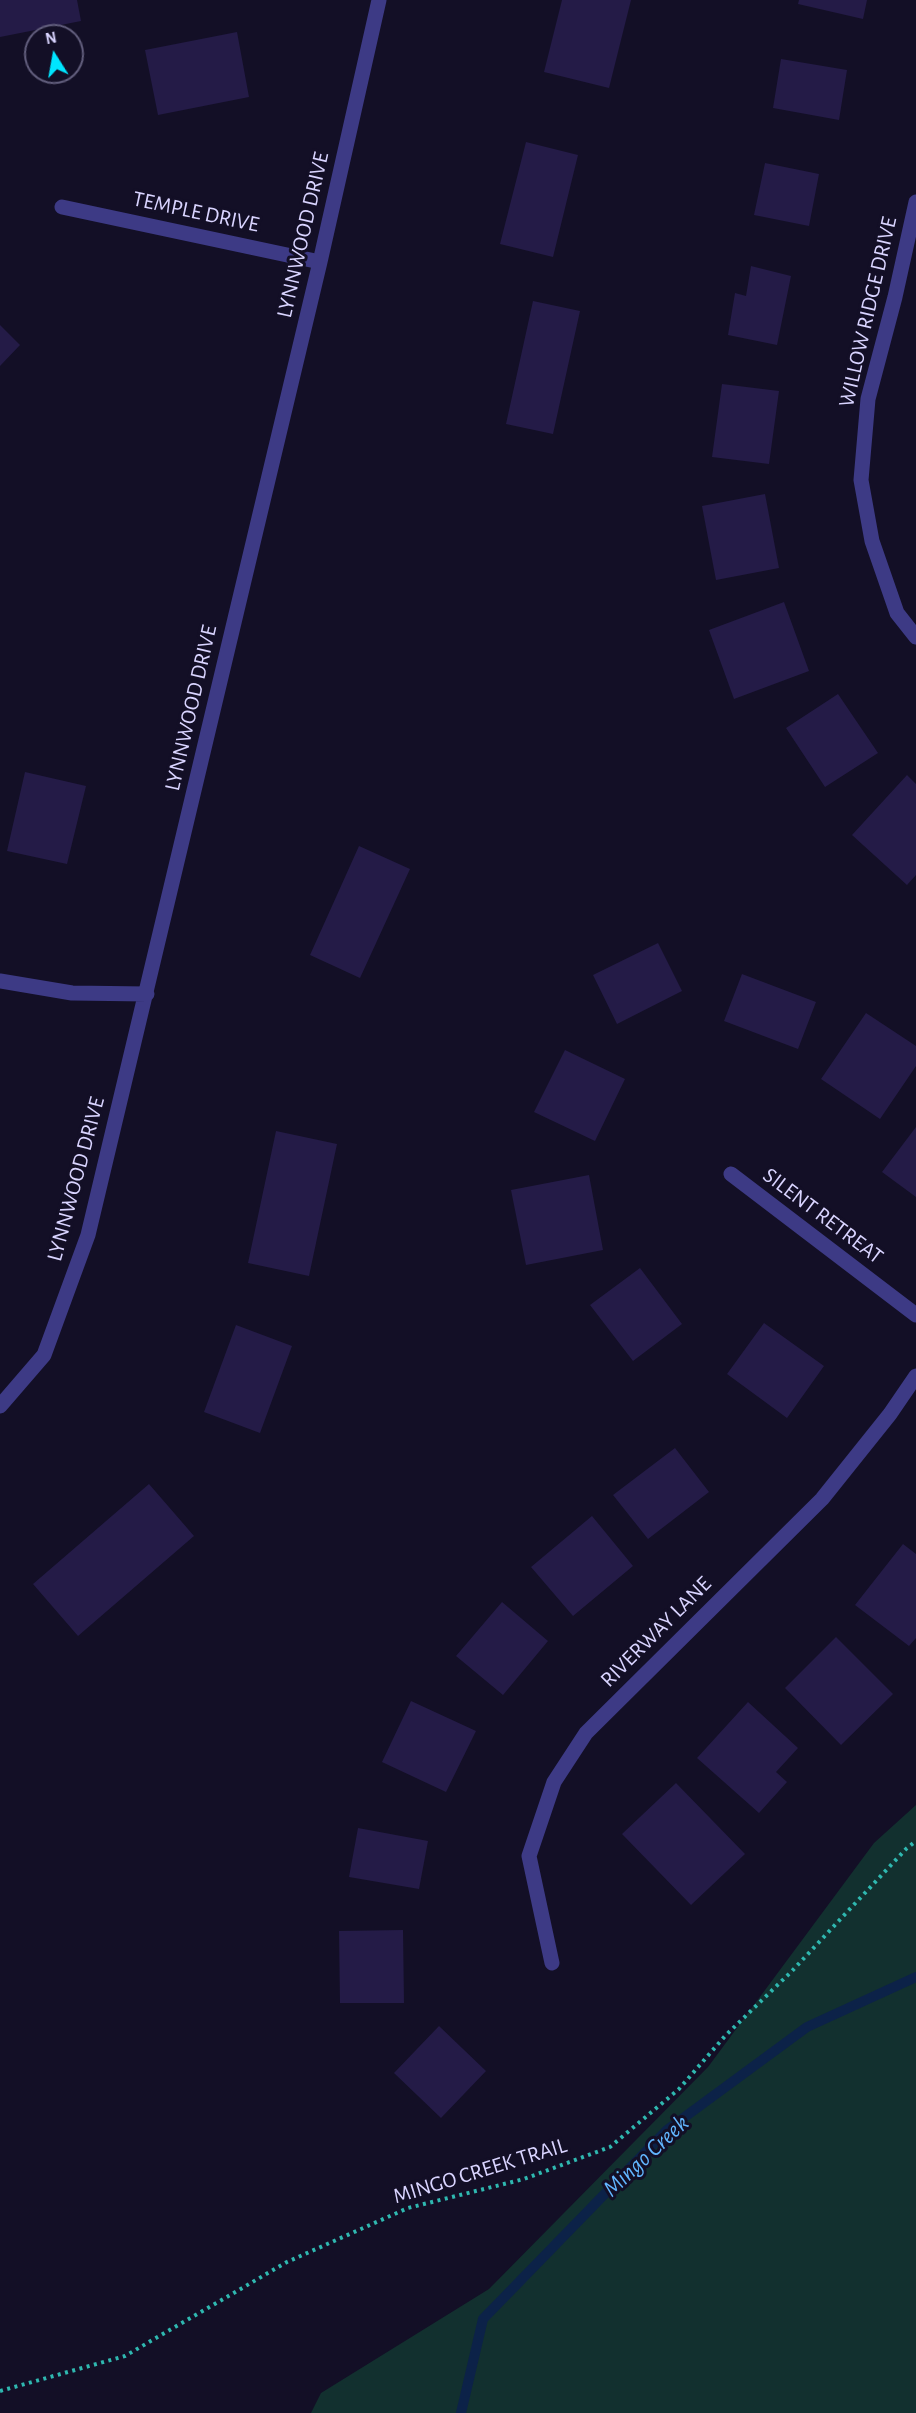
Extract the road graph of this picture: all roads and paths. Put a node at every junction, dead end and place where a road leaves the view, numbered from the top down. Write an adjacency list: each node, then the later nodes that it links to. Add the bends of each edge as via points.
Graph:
1 (379, 0): 4 (street, LYNNWOOD DRIVE)
2 (916, 202): 5 (street, WILLOW RIDGE DRIVE, via 868,399 861,480 872,541 897,613)
3 (62, 207): 4 (street, TEMPLE DRIVE)
4 (320, 262): 7 (street, LYNNWOOD DRIVE)
5 (916, 637)
6 (0, 981): 7 (street, via 72,993)
7 (147, 994): 11 (street, LYNNWOOD DRIVE, via 88,1235 44,1355)
8 (731, 1174): 9 (street, SILENT RETREAT)
9 (916, 1315)
10 (916, 1376): 13 (street, RIVERWAY LANE, via 822,1500 586,1733 554,1782 529,1856)
11 (0, 1406)
12 (916, 1841): 14 (path, MINGO CREEK TRAIL, via 725,2036 679,2089 610,2147 524,2179 408,2208 287,2262 125,2356)
13 (552, 1963)
14 (0, 2391)

